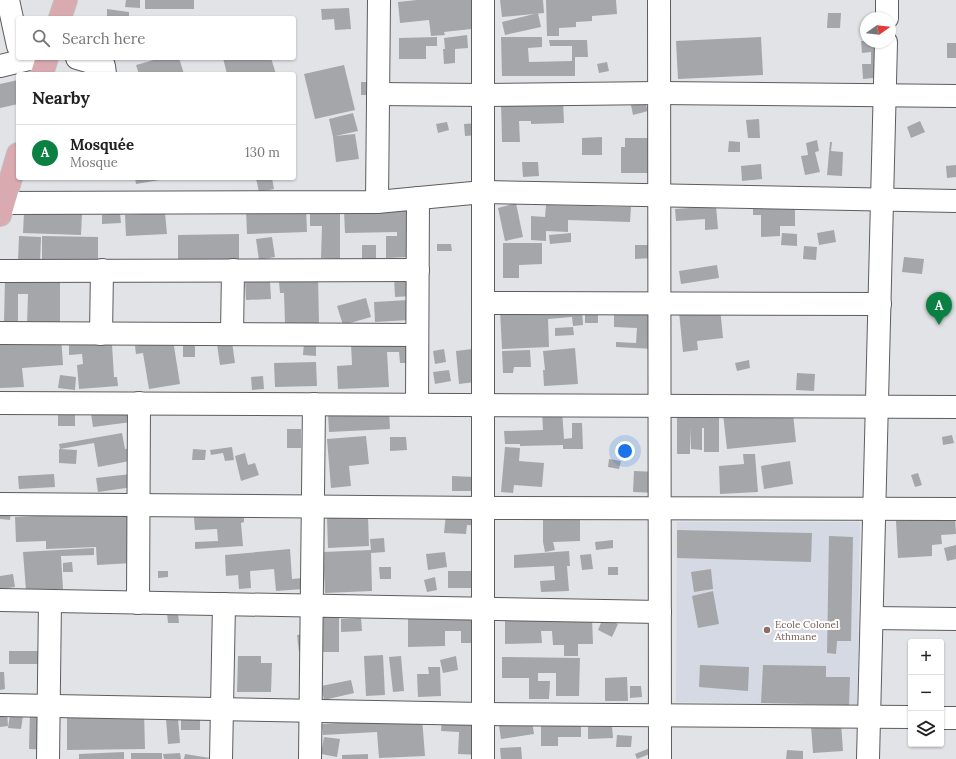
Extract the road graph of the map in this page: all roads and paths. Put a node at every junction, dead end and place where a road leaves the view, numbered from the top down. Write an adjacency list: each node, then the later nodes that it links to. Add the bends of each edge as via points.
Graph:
1 (8, 0): 9 (street)
2 (66, 0): 8 (main road)
3 (380, 0): 18 (street)
4 (483, 0): 19 (street)
5 (659, 0): 17 (street)
6 (887, 0): 7 (street)
7 (887, 12)
8 (61, 16)
9 (16, 30)
10 (886, 48): 20 (street)
11 (16, 59): 14 (street)
12 (46, 60): 15 (main road)
13 (84, 60): 16 (street, via 104,66)
14 (0, 66)
15 (43, 72)
16 (105, 72)
17 (659, 93): 19 (street); 20 (street); 24 (street)
18 (378, 94): 19 (street); 28 (street)
19 (483, 95): 23 (street)
20 (885, 95): 21 (street); 26 (street)
21 (956, 96)
22 (10, 169): 29 (main road)
23 (483, 192): 24 (street); 25 (street); 34 (street)
24 (659, 196): 26 (street); 35 (street)
25 (418, 198): 28 (street); 32 (street)
26 (882, 200): 27 (street); 36 (street)
27 (956, 201)
28 (377, 202): 29 (street)
29 (2, 209)
30 (102, 270): 31 (street); 33 (street); 38 (street)
31 (233, 270): 32 (street); 39 (street)
32 (418, 270): 40 (street)
33 (0, 271)
34 (483, 303): 35 (street); 45 (street)
35 (660, 303): 36 (street); 46 (street)
36 (880, 304): 47 (street)
37 (0, 333): 38 (street)
38 (101, 334): 39 (street)
39 (232, 334): 40 (street)
40 (417, 335): 44 (street)
41 (0, 403): 42 (street)
42 (139, 403): 43 (street); 50 (street)
43 (314, 404): 44 (street); 51 (street)
44 (417, 404): 45 (street)
45 (483, 404): 46 (street); 52 (street)
46 (660, 405): 47 (street); 53 (street)
47 (877, 406): 48 (street); 54 (street)
48 (956, 407)
49 (0, 504): 50 (street)
50 (139, 505): 51 (street); 58 (street)
51 (313, 506): 52 (street); 60 (street)
52 (483, 508): 53 (street); 61 (street)
53 (660, 508): 54 (street); 62 (street)
54 (875, 509): 55 (street); 63 (street)
55 (956, 509)
56 (0, 600): 57 (street)
57 (50, 601): 58 (street); 66 (street)
58 (138, 603): 59 (street)
59 (224, 604): 60 (street); 67 (street)
60 (312, 606): 61 (street); 68 (street)
61 (483, 609): 62 (street); 69 (street)
62 (660, 612): 70 (street)
63 (872, 618): 64 (street); 71 (street)
64 (956, 619)
65 (0, 705): 66 (street)
66 (49, 706): 67 (street); 75 (street)
67 (222, 709): 68 (street); 76 (street)
68 (310, 711): 69 (street); 77 (street)
69 (483, 714): 70 (street); 78 (street)
70 (660, 716): 71 (street); 79 (street)
71 (869, 717): 72 (street); 80 (street)
72 (908, 717)
73 (944, 718): 74 (street)
74 (956, 718)
75 (48, 759)
76 (221, 759)
77 (310, 759)
78 (483, 759)
79 (660, 759)
80 (868, 759)

